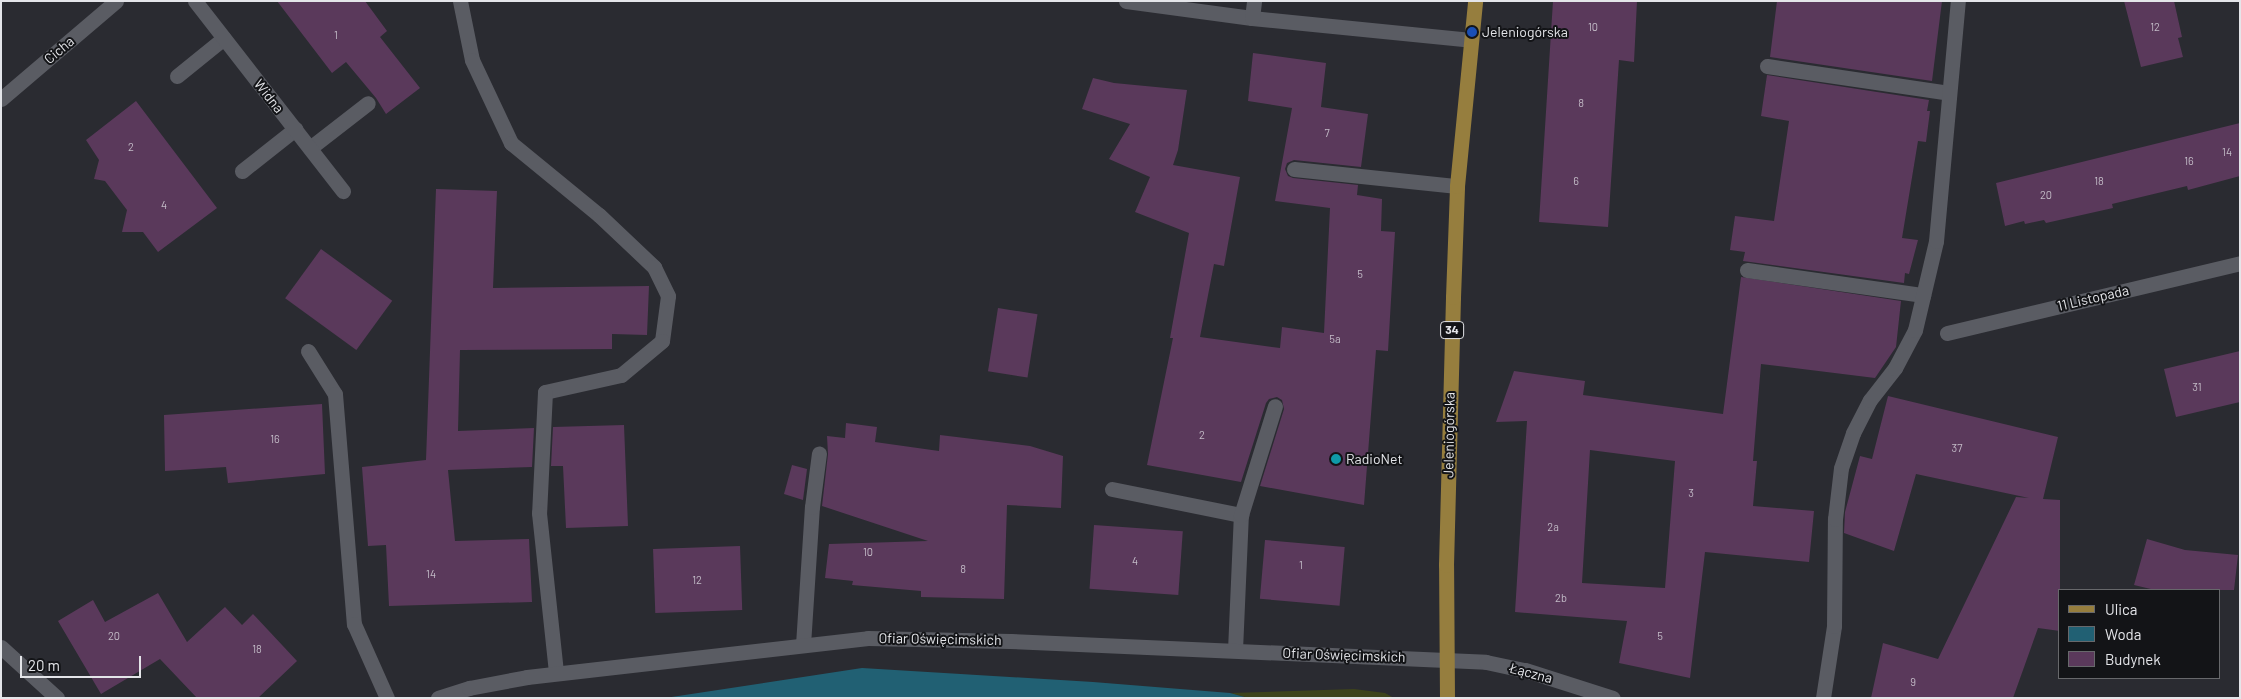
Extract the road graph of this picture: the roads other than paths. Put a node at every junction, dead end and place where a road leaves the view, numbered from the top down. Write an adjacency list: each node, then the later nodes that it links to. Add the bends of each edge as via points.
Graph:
1 (116, 1): 14 (street, Cicha)
2 (195, 1): 9 (street, Widna)
3 (460, 1): 35 (street, via 472,60 511,143 599,214 647,260 654,267 668,296 662,340 621,375 545,392 539,513)
4 (1126, 1): 8 (street)
5 (1254, 1): 8 (street)
6 (1475, 1): 10 (main road, Jeleniogórska / 34)
7 (1958, 1): 13 (street)
8 (1252, 18): 10 (street)
9 (224, 38): 12 (street); 16 (street, Widna)
10 (1472, 40): 20 (main road, Jeleniogórska / 34)
11 (1767, 66): 13 (street)
12 (177, 76)
13 (1950, 93): 24 (street, via 1936,242)
14 (1, 99)
15 (368, 103): 17 (street)
16 (295, 129): 17 (street, Widna); 19 (street)
17 (310, 148): 21 (street, Widna)
18 (1294, 169): 20 (street)
19 (242, 171)
20 (1457, 186): 34 (main road, Jeleniogórska / 34)
21 (344, 191)
22 (2240, 263): 25 (street, 11 Listopada)
23 (1747, 270): 24 (street)
24 (1923, 295): 41 (street, via 1915,330 1895,368 1870,400 1852,433 1841,468 1835,519 1834,626)
25 (1947, 333)
26 (308, 350): 37 (street, via 335,394 354,624)
27 (1275, 406): 30 (street)
28 (819, 453): 31 (street)
29 (1112, 489): 30 (street)
30 (1241, 516): 33 (street)
31 (803, 645): 33 (street, Ofiar Oświęcimskich, via 868,638); 35 (street, Ofiar Oświęcimskich)
32 (1, 647): 36 (street)
33 (1235, 650): 34 (street, Ofiar Oświęcimskich)
34 (1446, 660): 39 (main road, 34); 40 (street, Łączna, via 1486,662 1524,670)
35 (556, 673): 38 (street, Ofiar Oświęcimskich, via 469,688)
36 (57, 698)
37 (387, 698)
38 (438, 698)
39 (1446, 698)
40 (1613, 698)
41 (1823, 698)

